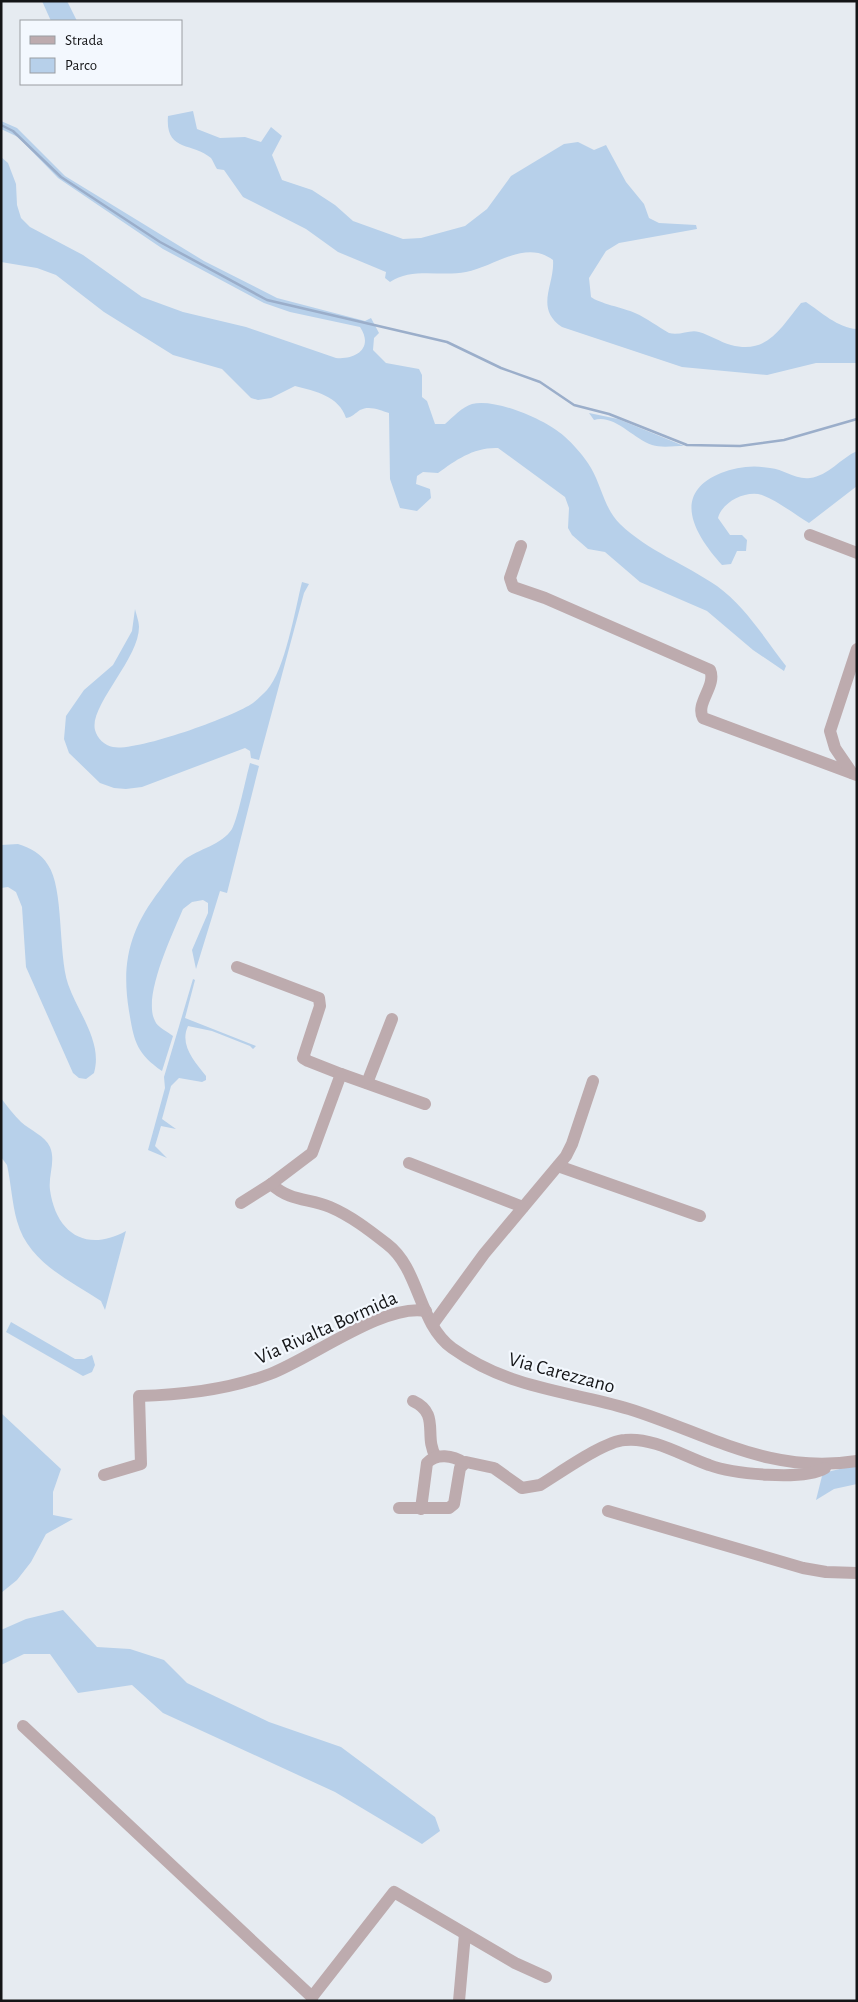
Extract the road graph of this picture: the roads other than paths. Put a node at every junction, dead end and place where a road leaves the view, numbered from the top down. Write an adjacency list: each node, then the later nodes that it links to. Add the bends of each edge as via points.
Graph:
1 (810, 535): 3 (street)
2 (521, 546): 5 (street, via 510,578 513,587 708,668 712,678 701,710 703,718)
3 (857, 553)
4 (857, 649): 5 (street, via 830,731 835,748)
5 (854, 774)
6 (237, 967): 8 (street, via 319,998 320,1006 303,1058)
7 (392, 1019): 10 (street)
8 (341, 1074): 10 (street); 14 (street, via 313,1151)
9 (593, 1081): 13 (street, via 571,1146)
10 (367, 1083): 11 (street)
11 (425, 1104)
12 (409, 1163): 16 (street)
13 (558, 1166): 16 (street); 17 (street)
14 (271, 1184): 15 (street); 18 (street, Via Carezzano, via 288,1196 333,1208 387,1244 402,1260)
15 (241, 1203)
16 (523, 1207): 19 (street)
17 (700, 1216)
18 (426, 1311): 19 (street, Via Carezzano); 25 (street, Via Rivalta Bormida, via 408,1310 381,1319 308,1358 251,1380 191,1394 139,1396 141,1464)
19 (432, 1324): 24 (street, Via Carezzano, via 452,1348 485,1369 514,1381 628,1409 750,1455 790,1463)
20 (413, 1401): 21 (street, via 430,1418 430,1444)
21 (436, 1457): 23 (street, via 458,1459); 27 (street, via 427,1463)
22 (857, 1462): 24 (street, Via Carezzano)
23 (464, 1463): 24 (street, via 494,1468 525,1488 540,1485 610,1443 625,1440 647,1443 707,1465 735,1471 805,1475); 27 (street, via 460,1468 454,1504 444,1509)
24 (830, 1465)
25 (104, 1475)
26 (399, 1508): 27 (street)
27 (421, 1509)
28 (608, 1511): 29 (street, via 803,1568)
29 (857, 1573)
30 (23, 1726): 33 (street)
31 (465, 1934): 32 (street); 33 (street, via 394,1892); 34 (street)
32 (546, 1977)
33 (312, 1999)
34 (459, 2001)

